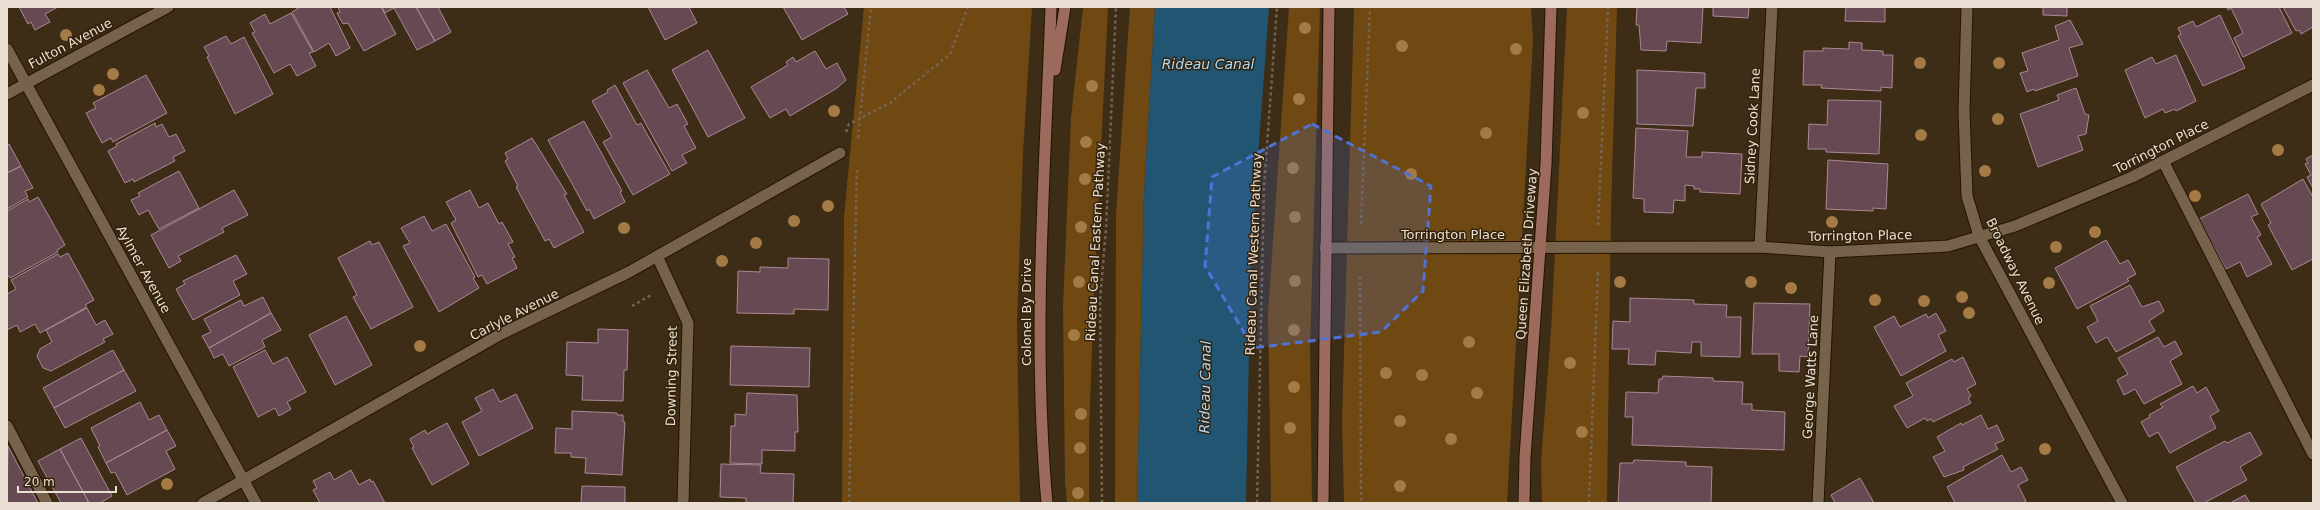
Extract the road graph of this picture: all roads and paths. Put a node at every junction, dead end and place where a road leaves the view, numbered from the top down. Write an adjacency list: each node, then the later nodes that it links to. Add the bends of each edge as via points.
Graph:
1 (168, 7): 15 (street, Fulton Avenue)
2 (871, 7): 18 (path)
3 (968, 7): 18 (path, via 950,54 890,103)
4 (1051, 7): 19 (main road, Colonel By Drive)
5 (1065, 7): 19 (main road, Colonel By Drive)
6 (1116, 7): 42 (path, Rideau Canal Eastern Pathway, via 1106,229 1100,301)
7 (1277, 7): 43 (path, Rideau Canal Western Pathway, via 1264,187)
8 (1329, 7): 27 (main road)
9 (1370, 7): 24 (path)
10 (1551, 7): 28 (main road, Queen Elizabeth Driveway, via 1546,164)
11 (1608, 7): 29 (path)
12 (1772, 7): 26 (street, Sidney Cook Lane)
13 (1967, 7): 25 (street, Broadway Avenue, via 1964,111 1967,196)
14 (7, 49): 15 (street, Aylmer Avenue)
15 (26, 83): 17 (street, Fulton Avenue); 35 (street, Aylmer Avenue)
16 (2313, 85): 22 (street, Torrington Place)
17 (7, 94)
18 (858, 120): 20 (path); 21 (path, via 849,124)
19 (1047, 120): 41 (main road, Colonel By Drive, via 1039,272 1042,441)
20 (857, 144)
21 (840, 153): 31 (street, Carlyle Avenue)
22 (2163, 161): 25 (street, Torrington Place, via 2132,177 2015,226); 34 (street)
23 (857, 168): 40 (path)
24 (1361, 225)
25 (1979, 236): 30 (street, Torrington Place, via 1948,246); 49 (street, Broadway Avenue)
26 (1760, 247): 29 (street, Torrington Place); 30 (street, Torrington Place)
27 (1325, 248): 28 (street, Torrington Place); 44 (main road)
28 (1540, 248): 29 (street, Torrington Place); 46 (main road, Queen Elizabeth Driveway)
29 (1598, 248): 47 (path)
30 (1830, 252): 48 (street, George Watts Lane)
31 (657, 256): 35 (street, Carlyle Avenue, via 501,334); 39 (street, Downing Street, via 688,323)
32 (1360, 276): 45 (path)
33 (7, 426): 36 (street)
34 (2313, 454)
35 (244, 480): 37 (street, Carlyle Avenue); 38 (street, Aylmer Avenue)
36 (47, 503)
37 (203, 503)
38 (256, 503)
39 (683, 503)
40 (849, 503)
41 (1047, 503)
42 (1102, 503)
43 (1257, 503)
44 (1323, 503)
45 (1361, 503)
46 (1524, 503)
47 (1589, 503)
48 (1818, 503)
49 (2122, 503)

